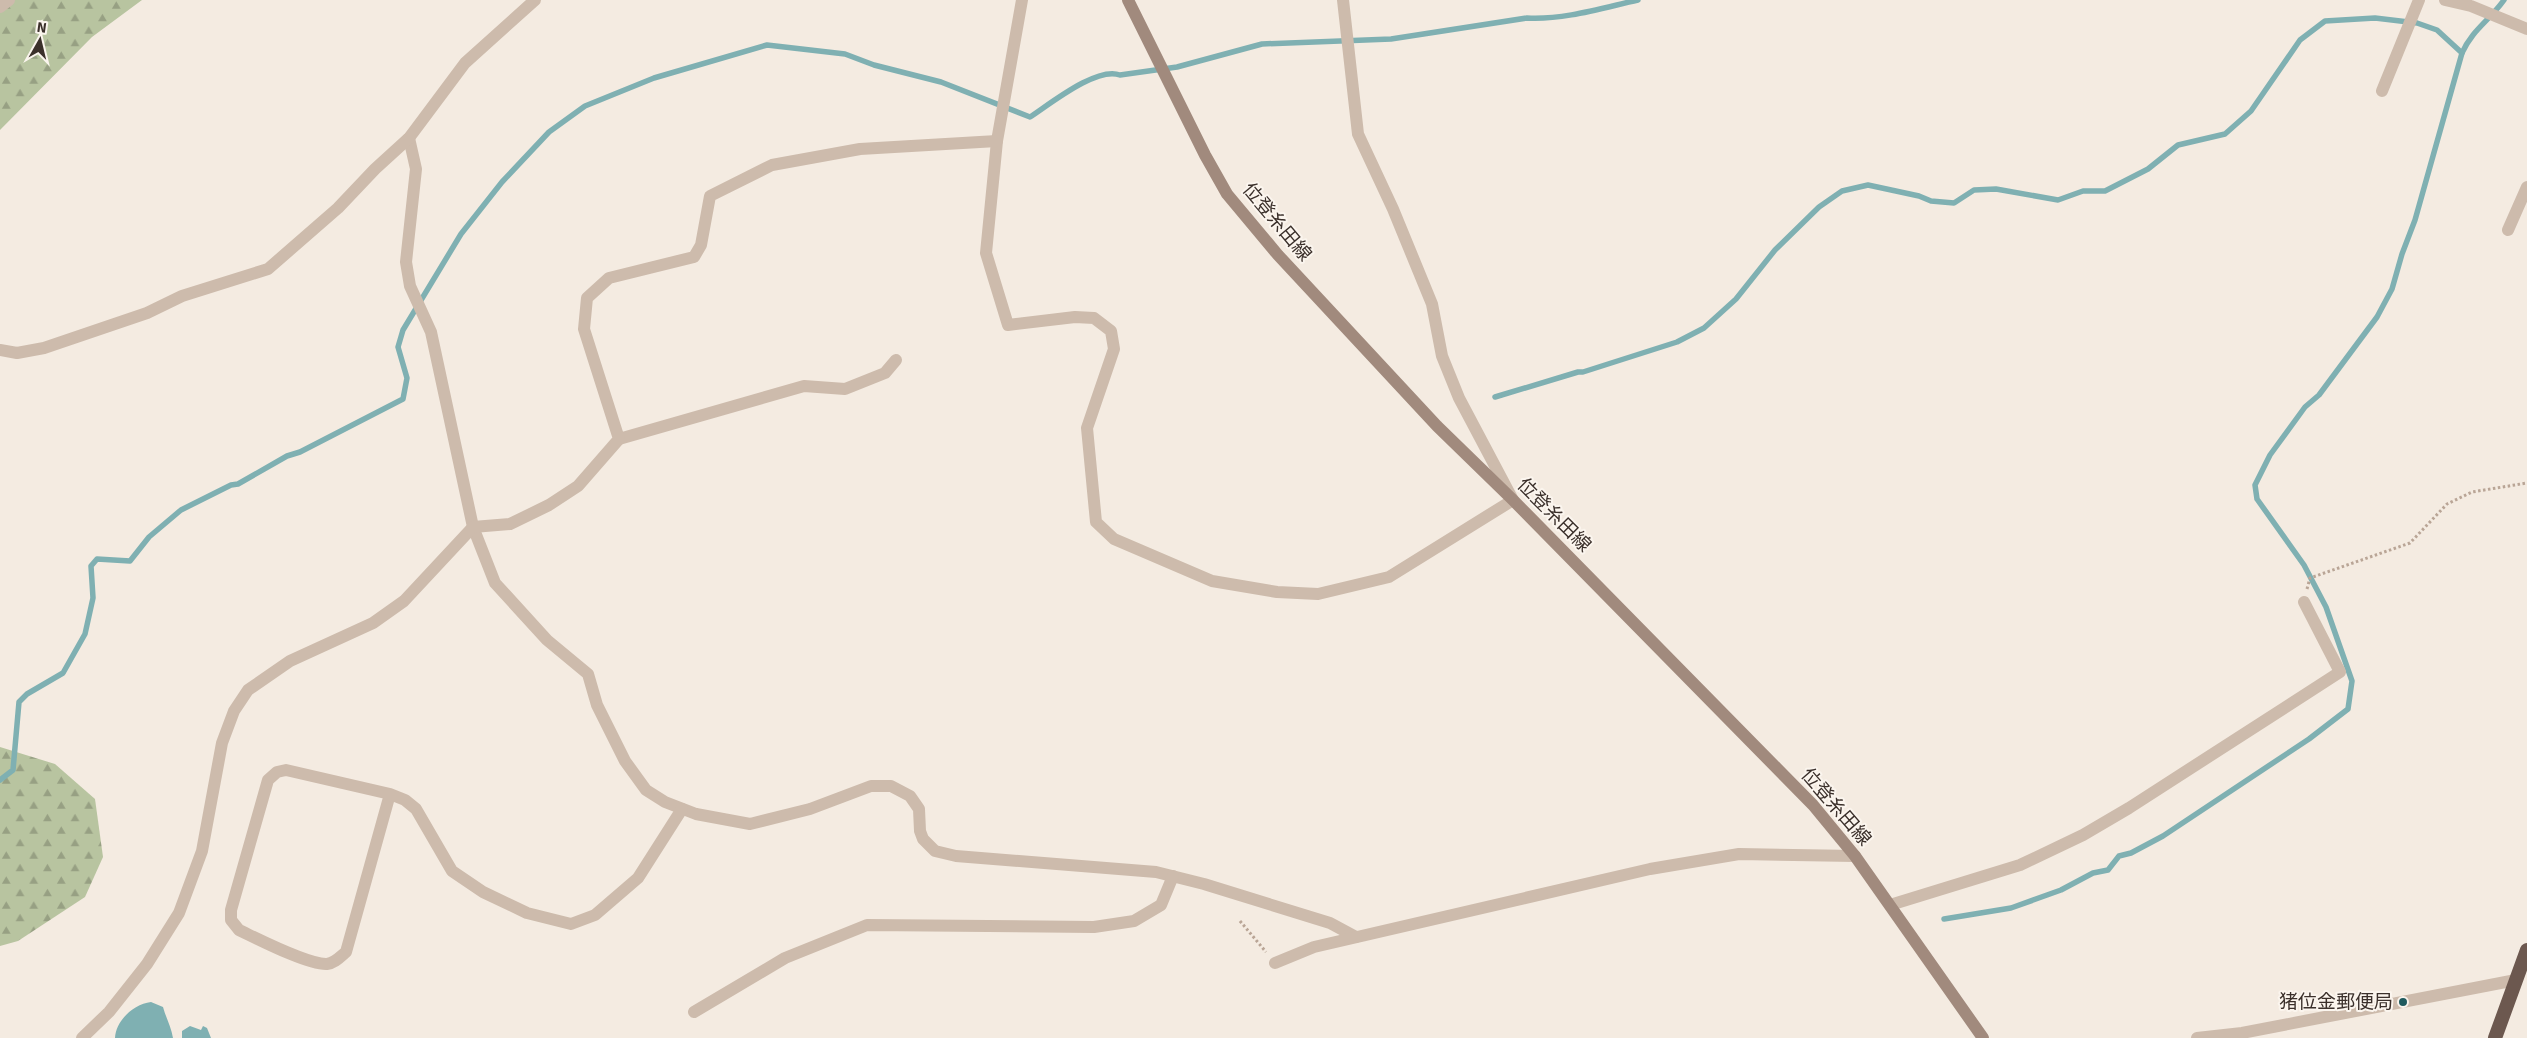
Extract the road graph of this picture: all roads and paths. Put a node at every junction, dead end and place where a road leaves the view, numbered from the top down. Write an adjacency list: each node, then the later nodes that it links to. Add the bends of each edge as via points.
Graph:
1 (9, 0): 8 (street)
2 (535, 0): 11 (street, via 466,63)
3 (1022, 0): 12 (street)
4 (1128, 0): 19 (main road, 位登糸田線, via 1227,194 1278,255 1437,426)
5 (1343, 0): 19 (street, via 1358,134 1393,208 1432,304 1442,356 1459,398)
6 (2419, 0): 10 (street)
7 (2445, 0): 9 (street, via 2471,6)
8 (0, 7)
9 (2527, 29)
10 (2382, 91)
11 (409, 138): 15 (street, via 338,208 268,269 182,296 147,313 44,348 17,353); 20 (street, via 416,169 406,262 410,286 431,332)
12 (997, 141): 17 (street, via 860,149 772,165 710,196 701,245 694,257 609,278 587,298 584,329); 19 (street, via 986,253 1008,325 1075,317 1094,318 1112,331 1114,349 1087,428 1096,522 1114,539 1212,581 1277,592 1318,594 1389,577)
13 (2527, 186): 14 (street)
14 (2508, 230)
15 (0, 350)
16 (896, 360): 17 (street, via 886,373 845,390 804,386)
17 (619, 439): 20 (street, via 578,486 549,505 510,524)
18 (2527, 483): 21 (path, via 2472,492 2447,504 2410,543 2310,578)
19 (1513, 500): 24 (main road, 位登糸田線, via 1813,805)
20 (473, 527): 23 (street, via 495,583 547,640 588,674 597,705 625,761 646,790); 33 (street, via 404,601 373,623 290,661 248,690 234,711 222,742 202,850 179,913 147,964 109,1012)
21 (2304, 602): 26 (street, via 2340,672 2082,835 2020,865)
22 (390, 794): 22 (street, via 286,770 277,772 268,780 230,910 231,920 239,930 311,961 336,962 346,952); 23 (street, via 416,809 452,871 483,892 527,913 571,924 594,915 638,878)
23 (682, 809): 25 (street, via 750,824 810,809 871,786 890,786 910,796 919,809 923,839 935,850 956,856)
24 (1855, 856): 26 (main road, 位登糸田線); 28 (street, via 1739,854 1650,869)
25 (1173, 876): 28 (street, via 1330,923); 32 (street, via 1161,905 1134,921 1094,927 867,925 785,958)
26 (1890, 906): 34 (main road, 位登糸田線)
27 (1240, 921): 30 (path)
28 (1356, 937): 30 (street, via 1314,947)
29 (2527, 950): 31 (highway)
30 (1275, 963)
31 (2516, 980): 35 (street, via 2242,1033); 36 (highway)
32 (694, 1012)
33 (82, 1038)
34 (1983, 1038)
35 (2197, 1038)
36 (2495, 1038)

